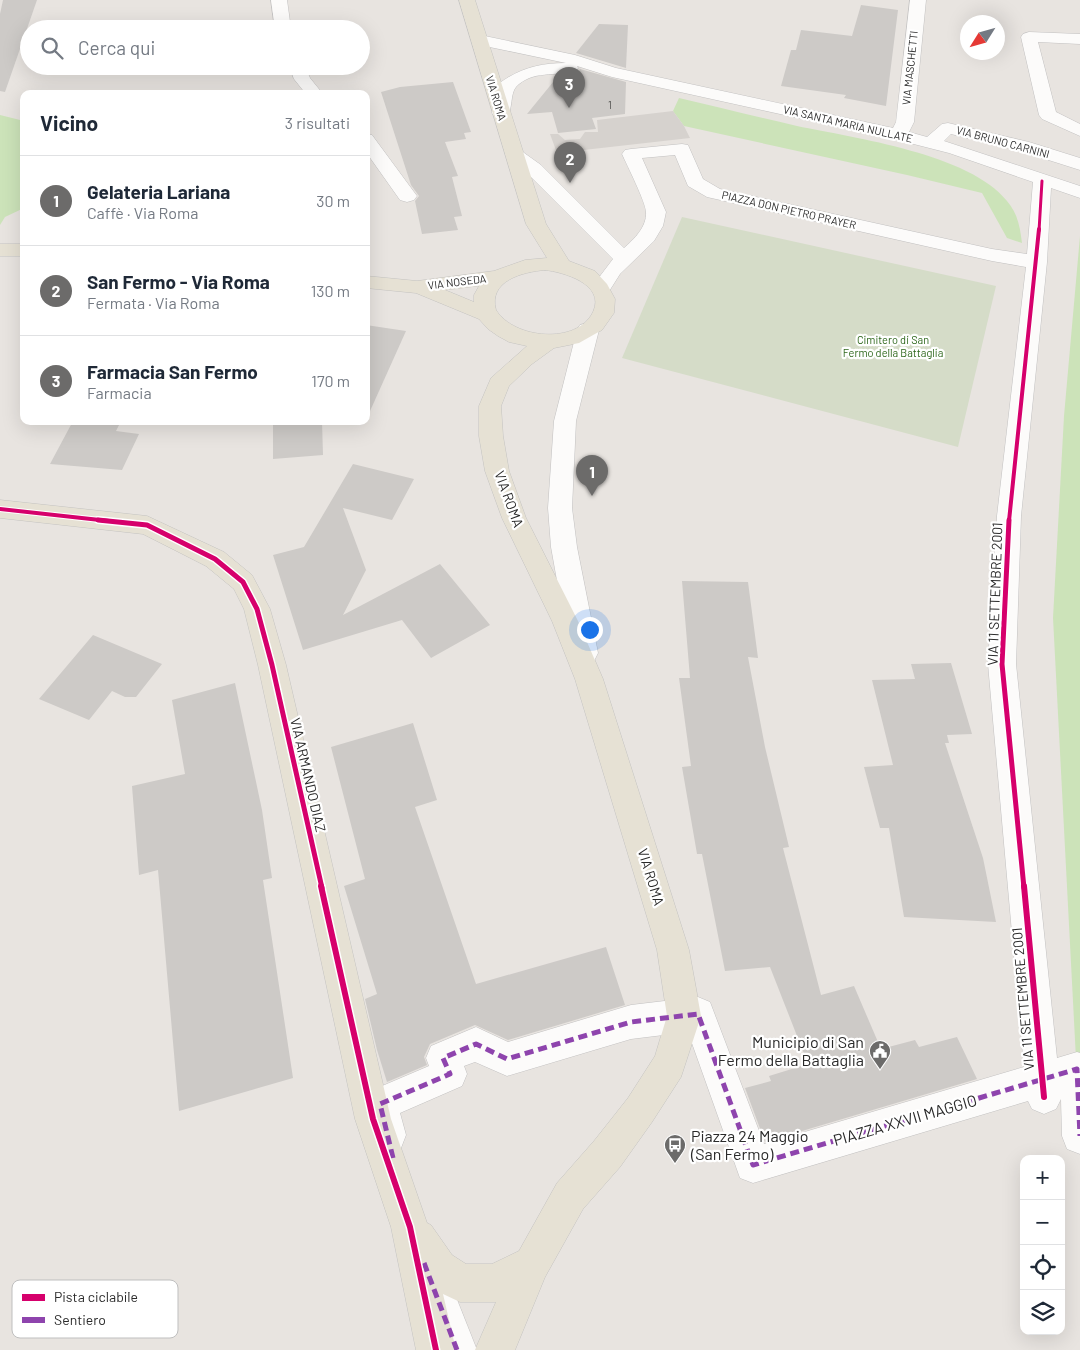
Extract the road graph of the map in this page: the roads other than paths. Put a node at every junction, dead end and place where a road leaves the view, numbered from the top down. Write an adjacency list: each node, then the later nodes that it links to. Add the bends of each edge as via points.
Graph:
1 (279, 0): 4 (street)
2 (918, 0): 12 (street, VIA MASCHETTI, via 905,122)
3 (471, 1): 6 (main road, VIA ROMA)
4 (282, 20)
5 (1080, 39): 11 (street, via 1029,36 1048,115)
6 (480, 40): 7 (street, VIA SANTA MARIA NULLATE, via 575,60); 10 (main road, VIA ROMA)
7 (612, 72): 10 (street, VIA SANTA MARIA NULLATE, via 544,68 522,74 507,86); 12 (street, VIA SANTA MARIA NULLATE)
8 (300, 75): 9 (street)
9 (311, 90)
10 (501, 113): 15 (main road, VIA ROMA)
11 (1080, 131)
12 (899, 135): 13 (street, VIA SANTA MARIA NULLATE)
13 (929, 142): 16 (street, VIA BRUNO CARNINI, via 948,128); 17 (street, VIA SANTA MARIA NULLATE)
14 (370, 145): 19 (street)
15 (514, 154): 20 (main road, VIA ROMA); 23 (street, via 534,168)
16 (1080, 164)
17 (1042, 181): 18 (street, VIA SANTA MARIA NULLATE); 24 (street, VIA 11 SETTEMBRE 2001)
18 (1080, 192)
19 (406, 196)
20 (536, 224): 25 (main road, VIA ROMA); 26 (main road, via 524,254)
21 (0, 250): 22 (main road)
22 (20, 250)
23 (624, 259): 24 (street, PIAZZA DON PIETRO PRAYER, via 647,237 656,212 631,154 682,149 695,182 714,193 992,255); 29 (street, PIAZZA DON PIETRO PRAYER)
24 (1037, 262): 36 (street, VIA 11 SETTEMBRE 2001, via 1009,516 1002,664)
25 (561, 264): 26 (main road, via 527,265); 29 (main road, via 591,277)
26 (506, 273): 28 (main road, VIA NOSEDA); 30 (main road, via 484,298)
27 (370, 282): 28 (main road, VIA NOSEDA)
28 (418, 287): 30 (main road, VIA NOSEDA)
29 (601, 288): 31 (main road, via 606,302 602,315)
30 (488, 315): 32 (main road, via 510,335)
31 (588, 330): 32 (main road); 34 (street, via 565,421 560,508)
32 (549, 341): 34 (main road, VIA ROMA, via 499,383 490,406 491,436 497,471 514,518)
33 (0, 509): 38 (main road, VIA ARMANDO DIAZ, via 147,524 215,558 243,582 257,609 272,665 373,1119)
34 (589, 679): 35 (main road, VIA ROMA, via 673,950)
35 (684, 1016): 36 (street, PIAZZA XXVII MAGGIO, via 698,1014 753,1165); 38 (street, via 631,1022 507,1059 476,1044 444,1058 450,1074 380,1104); 39 (main road, VIA ROMA, via 669,1065 624,1132 570,1196)
36 (1043, 1088): 37 (street, PIAZZA XXVII MAGGIO, via 1077,1069)
37 (1080, 1136)
38 (410, 1227): 39 (main road, via 439,1268 460,1283 495,1283); 40 (main road); 41 (street)
39 (532, 1264): 42 (main road, VIA ROMA)
40 (436, 1350)
41 (457, 1350)
42 (495, 1350)

